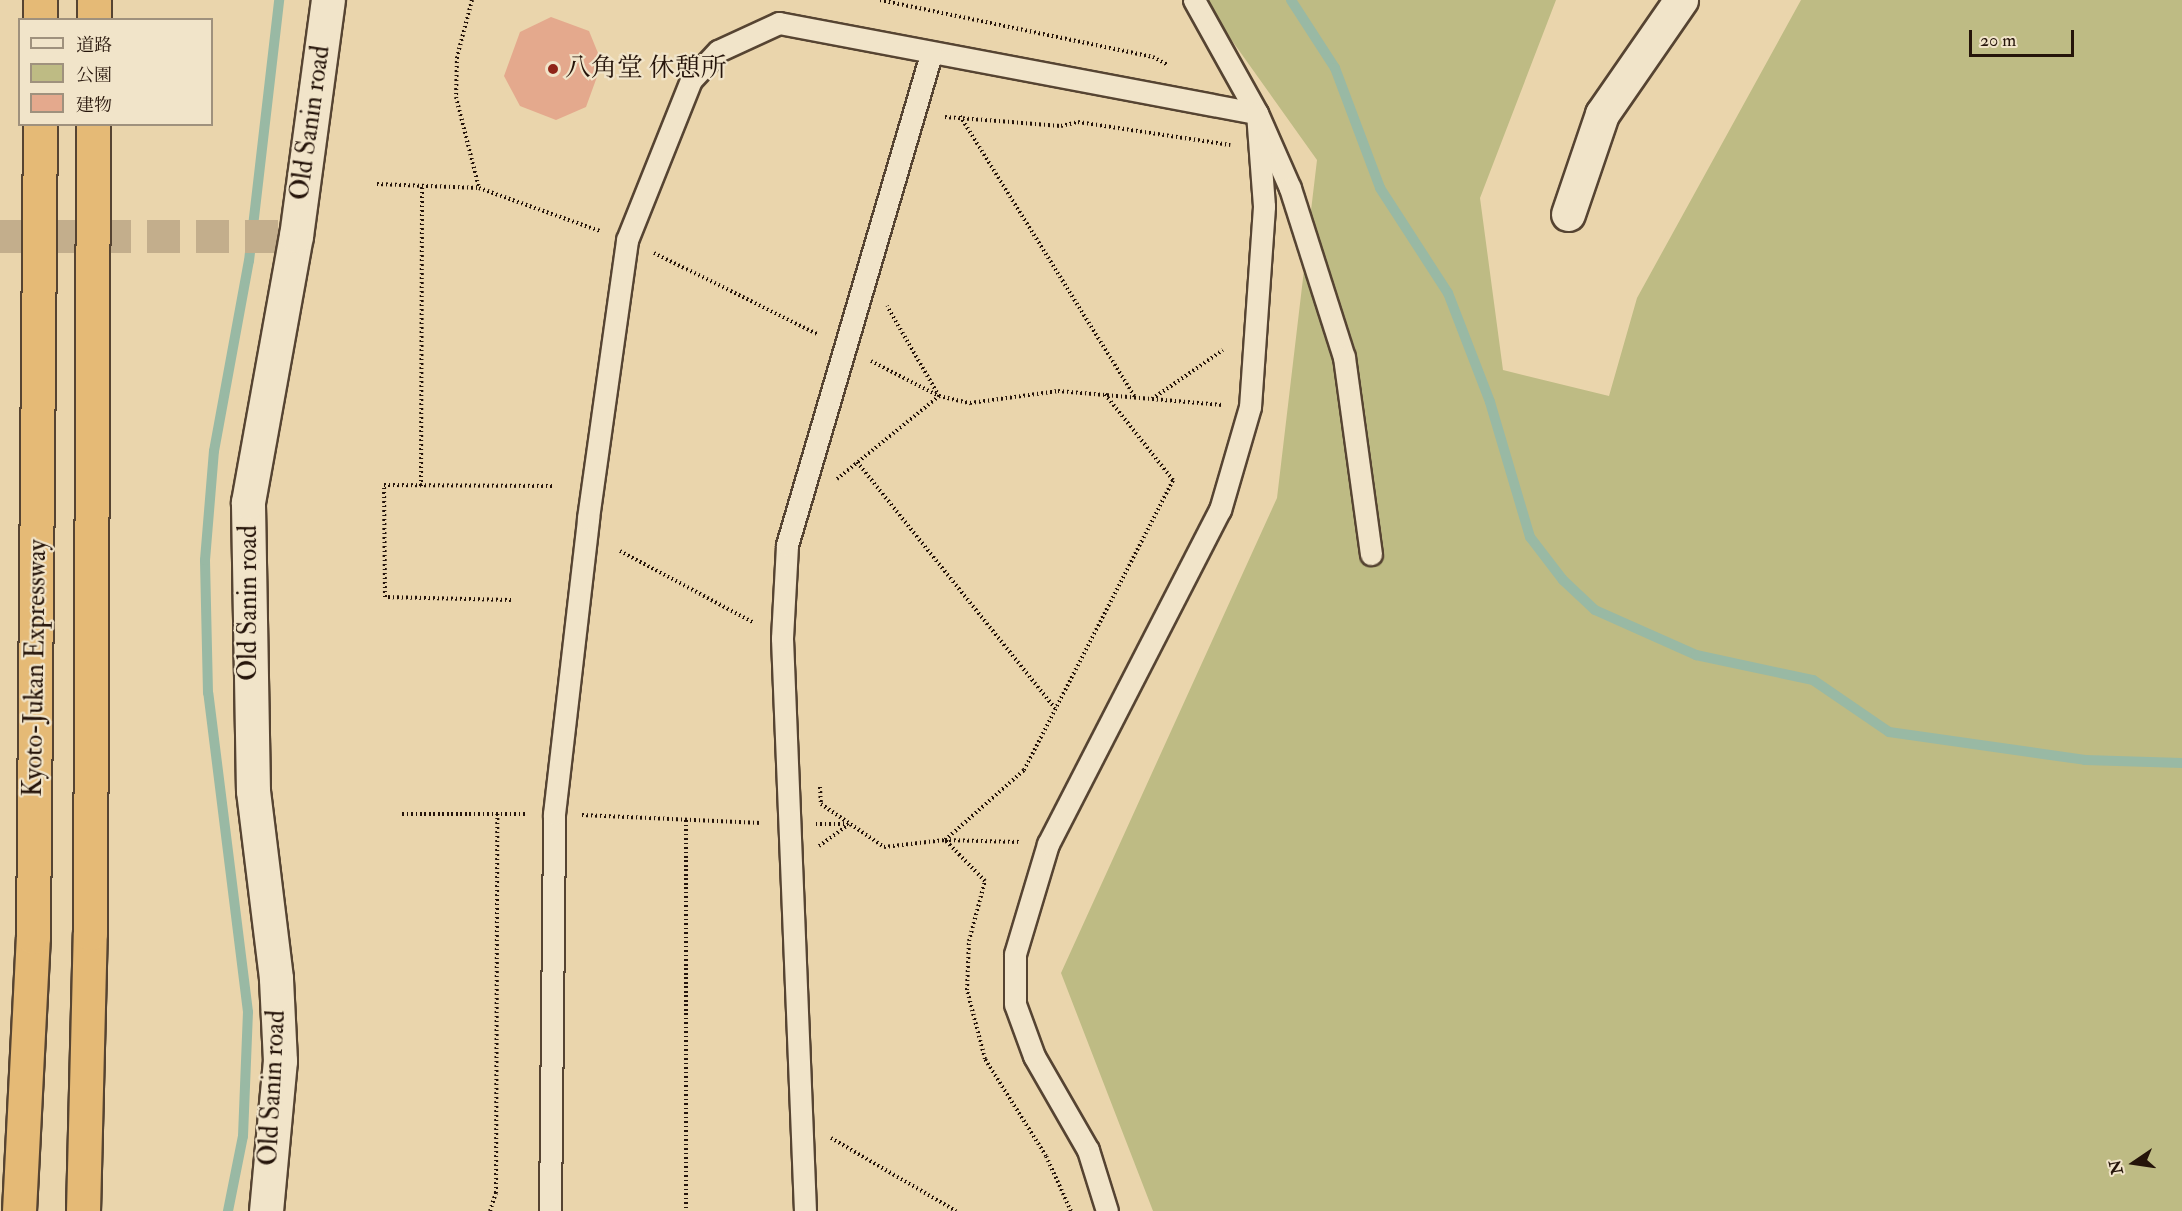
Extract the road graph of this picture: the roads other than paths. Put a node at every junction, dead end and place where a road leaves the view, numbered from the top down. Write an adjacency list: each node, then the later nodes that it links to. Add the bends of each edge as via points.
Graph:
1 (40, 0): 6 (highway)
2 (94, 0): 7 (highway)
3 (328, 0): 16 (street, Old Sanin road, via 248,502 253,791 276,978 280,1061)
4 (1194, 0): 9 (lane)
5 (1681, 0): 12 (street, via 1602,114)
6 (40, 18)
7 (94, 18)
8 (931, 54): 9 (lane); 17 (lane, via 779,23 718,51 691,80 627,240 588,518 554,814); 18 (lane, via 787,545 782,638)
9 (1257, 113): 13 (lane, via 1290,188 1344,357); 19 (lane, via 1264,206 1250,407 1220,510 1048,844 1015,954 1015,1004 1034,1056 1088,1150)
10 (40, 126): 14 (highway, Kyoto-Jukan Expressway, via 33,937)
11 (93, 126): 15 (highway, Kyoto-Jukan Expressway, via 90,933)
12 (1568, 214)
13 (1371, 554)
14 (19, 1211)
15 (83, 1211)
16 (266, 1211)
17 (550, 1211)
18 (805, 1211)
19 (1107, 1211)

